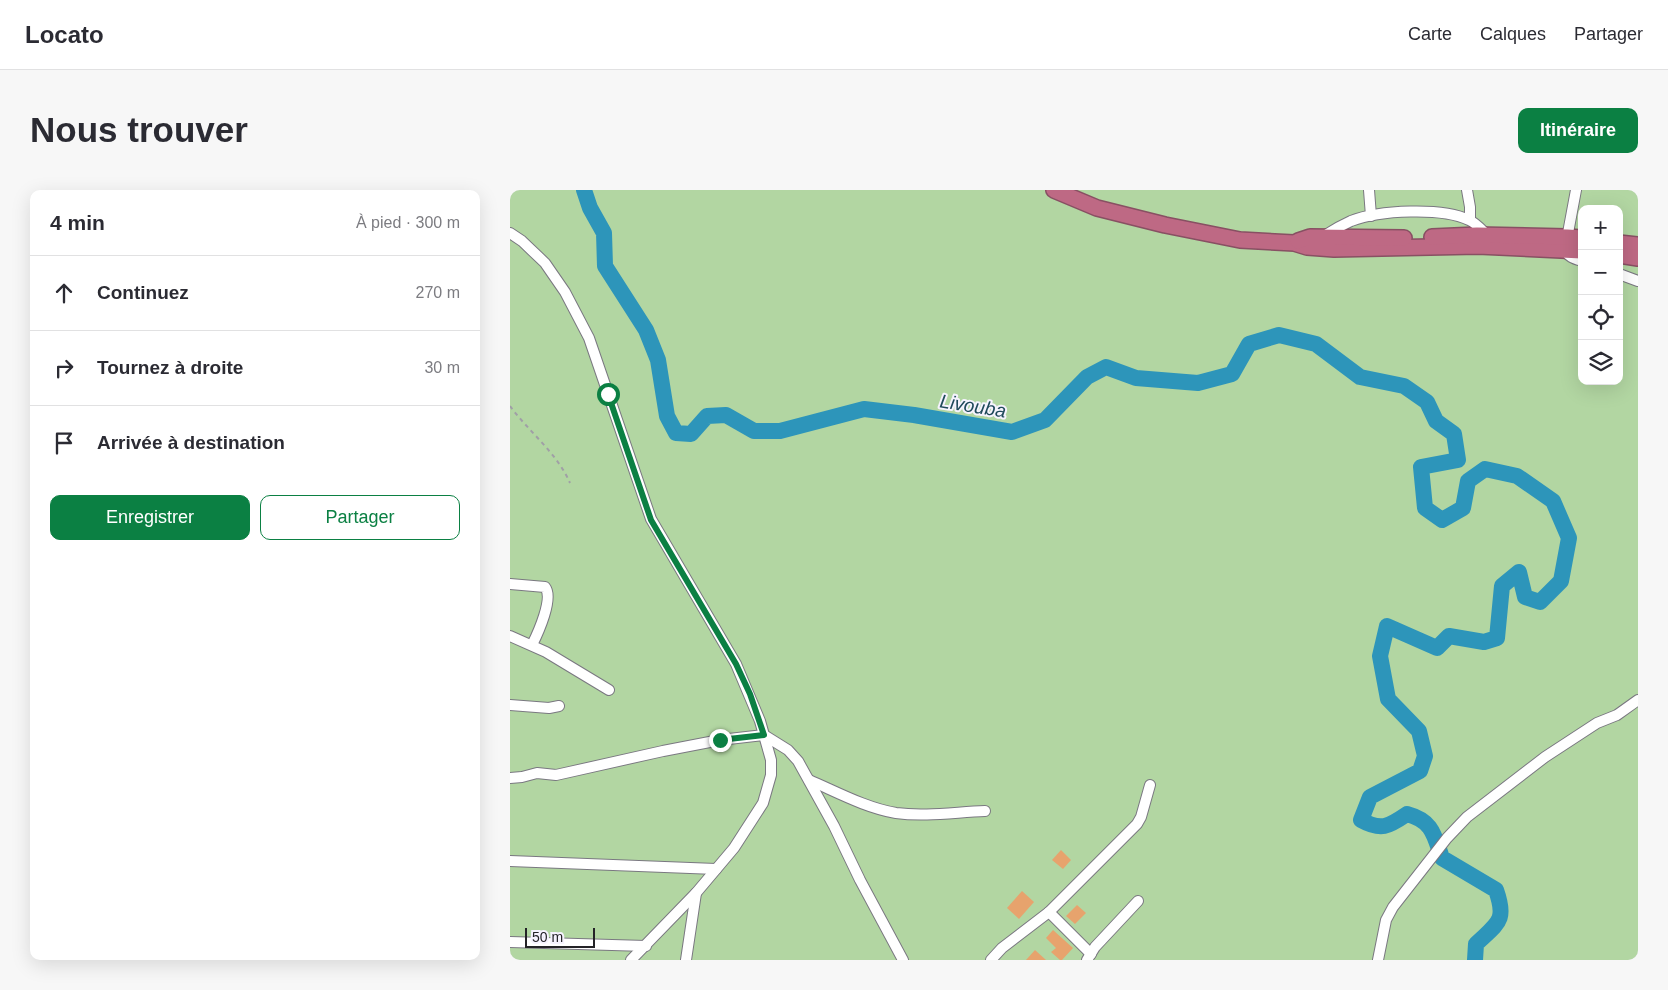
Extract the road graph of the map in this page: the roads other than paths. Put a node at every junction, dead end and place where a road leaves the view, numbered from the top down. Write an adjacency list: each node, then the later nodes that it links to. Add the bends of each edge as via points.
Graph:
1 (1054, 190): 11 (highway, via 1097,208 1165,225 1240,240)
2 (1369, 190): 5 (street)
3 (1467, 190): 6 (street)
4 (1576, 190): 10 (street)
5 (1371, 216): 6 (street, via 1419,211 1451,214); 9 (street, via 1352,220)
6 (1470, 220): 8 (street)
7 (510, 234): 27 (street, via 545,263 579,318 600,368 651,520 736,664)
8 (1487, 235): 9 (highway); 10 (highway)
9 (1322, 237): 11 (highway, via 1310,237)
10 (1571, 241): 11 (highway, via 1334,249); 14 (highway); 17 (street, via 1566,253)
11 (1294, 243)
12 (1623, 244): 13 (highway)
13 (1638, 246)
14 (1581, 250)
15 (1623, 256): 16 (highway)
16 (1638, 258)
17 (1578, 260)
18 (1623, 275): 19 (street)
19 (1638, 280)
20 (510, 584): 22 (street, via 539,586 548,590 541,626)
21 (510, 636): 22 (street)
22 (532, 645): 23 (street)
23 (609, 690)
24 (1638, 700): 44 (street, via 1539,762 1474,811 1446,838 1388,914)
25 (510, 705): 26 (street)
26 (558, 706)
27 (764, 735): 28 (street, via 720,740 556,775 537,773); 29 (street, via 788,750); 33 (street, via 771,760 768,790 745,831)
28 (510, 778)
29 (809, 780): 31 (street, via 896,813); 42 (street)
30 (1150, 786): 36 (street, via 1137,824)
31 (985, 811)
32 (510, 861): 33 (street)
33 (716, 869): 34 (street)
34 (696, 894): 38 (street); 41 (street)
35 (1138, 902): 39 (street)
36 (1049, 912): 39 (street); 43 (street)
37 (510, 942): 38 (street)
38 (646, 946): 40 (street)
39 (1089, 957)
40 (631, 960)
41 (686, 960)
42 (903, 960)
43 (991, 960)
44 (1378, 960)

